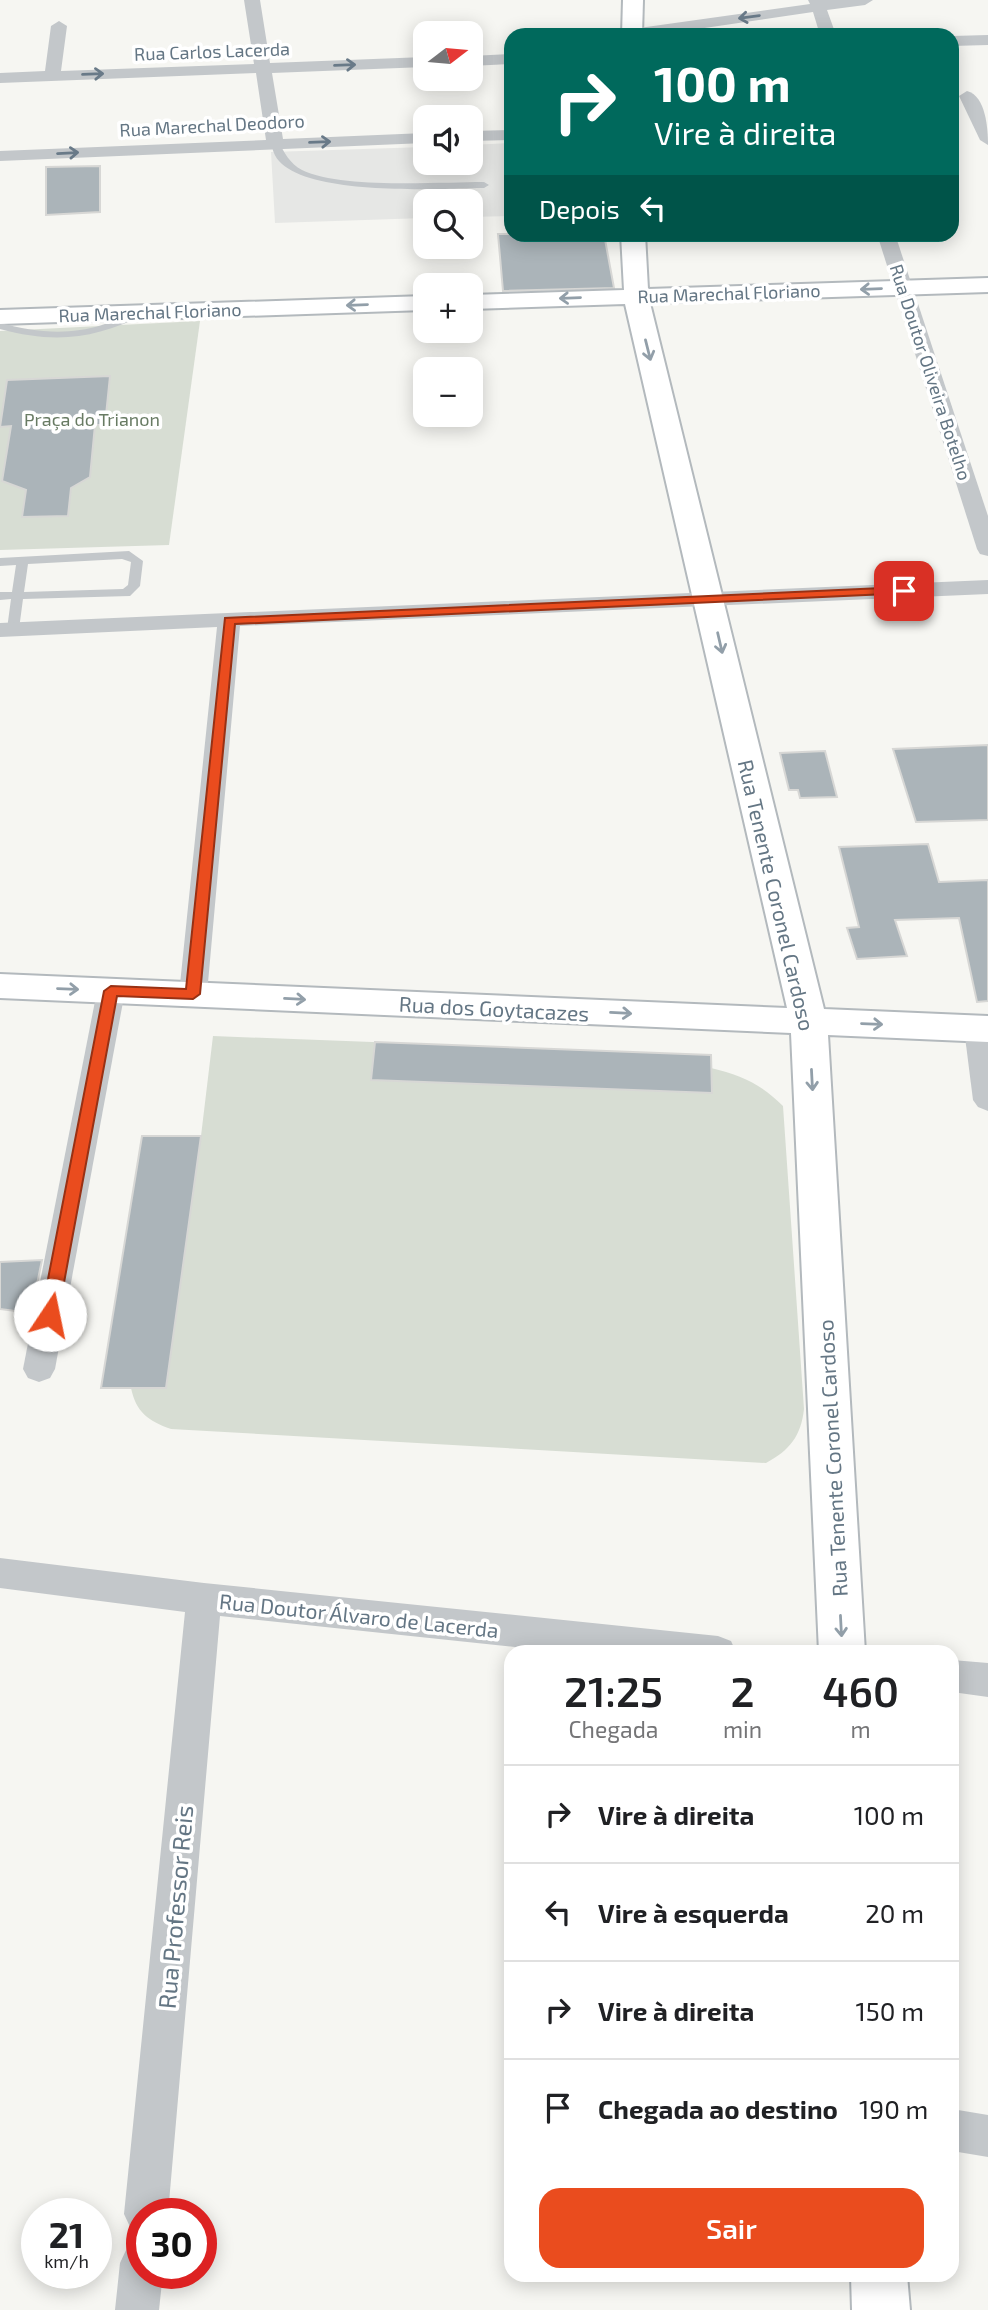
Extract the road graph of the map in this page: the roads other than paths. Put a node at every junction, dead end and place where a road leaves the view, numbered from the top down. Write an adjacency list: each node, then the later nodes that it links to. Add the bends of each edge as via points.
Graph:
1 (252, 0): 2 (street); 15 (street)
2 (260, 0)
3 (633, 0): 7 (main road)
4 (865, 0): 5 (street)
5 (818, 3): 8 (street, one-way to 8); 9 (street)
6 (59, 26): 16 (street)
7 (632, 28)
8 (668, 28)
9 (826, 28)
10 (988, 40): 11 (street)
11 (959, 41)
12 (504, 59): 13 (street)
13 (483, 60)
14 (413, 62): 15 (street, Rua Carlos Lacerda, one-way to 14)
15 (264, 68): 16 (street, Rua Carlos Lacerda, one-way to 15); 24 (street)
16 (52, 76): 17 (street, Rua Carlos Lacerda)
17 (0, 78)
18 (988, 96): 19 (street)
19 (959, 97): 23 (street)
20 (504, 135): 21 (street)
21 (483, 136)
22 (413, 138): 24 (street, Rua Marechal Deodoro, one-way to 22)
23 (988, 139)
24 (275, 143): 25 (street, Rua Marechal Deodoro, one-way to 24); 26 (lane, via 296,171 310,176 363,183)
25 (0, 156)
26 (484, 185)
27 (633, 242): 31 (main road, Rua Tenente Coronel Cardoso)
28 (889, 242): 30 (street, Rua Doutor Oliveira Botelho)
29 (988, 285): 30 (main road, Rua Marechal Floriano)
30 (905, 288): 31 (main road, Rua Marechal Floriano, one-way to 31); 37 (street, Rua Doutor Oliveira Botelho)
31 (636, 296): 32 (main road, Rua Marechal Floriano, one-way to 32); 43 (main road, Rua Tenente Coronel Cardoso, one-way to 43)
32 (483, 302)
33 (413, 303): 34 (main road, Rua Marechal Floriano, one-way to 34)
34 (142, 312): 35 (main road, Rua Marechal Floriano); 36 (lane, via 90,333 33,335)
35 (0, 317)
36 (0, 327)
37 (988, 549)
38 (22, 561): 39 (lane); 41 (lane); 41 (lane, via 130,555 136,561 134,586 118,594)
39 (0, 562)
40 (988, 587): 43 (street)
41 (17, 595): 42 (lane); 45 (lane)
42 (0, 596)
43 (709, 600): 44 (street); 49 (main road, Rua Tenente Coronel Cardoso, one-way to 49)
44 (229, 620): 45 (street); 48 (street)
45 (7, 630)
46 (0, 986): 47 (main road, Rua dos Goytacazes, one-way to 47)
47 (111, 991): 48 (main road, Rua dos Goytacazes); 52 (street)
48 (193, 994): 49 (main road, Rua dos Goytacazes, one-way to 49)
49 (809, 1022): 50 (main road, Rua dos Goytacazes, one-way to 50); 56 (main road, Rua Tenente Coronel Cardoso, one-way to 56)
50 (983, 1029): 51 (street)
51 (988, 1100)
52 (40, 1369)
53 (0, 1573): 54 (street, Rua Doutor Álvaro de Lacerda)
54 (204, 1600): 55 (street, Rua Doutor Álvaro de Lacerda); 61 (street, Rua Professor Reis)
55 (649, 1645)
56 (842, 1645)
57 (959, 1677): 58 (street)
58 (988, 1679)
59 (959, 2131): 60 (street)
60 (988, 2136)
61 (148, 2198)
62 (879, 2282): 65 (main road)
63 (139, 2289): 64 (street)
64 (137, 2310)
65 (881, 2310)

